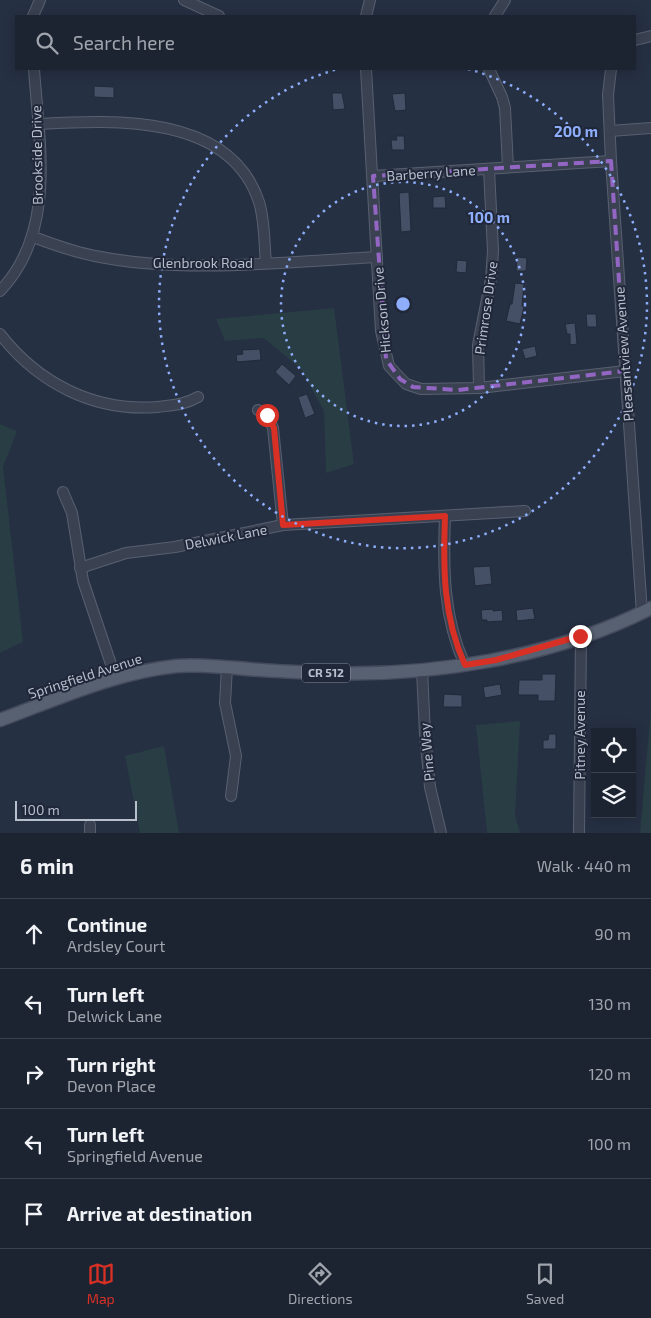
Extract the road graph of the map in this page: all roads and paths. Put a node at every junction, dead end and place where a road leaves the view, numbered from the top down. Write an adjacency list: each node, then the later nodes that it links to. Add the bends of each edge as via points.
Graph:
1 (40, 0): 5 (street)
2 (184, 0): 6 (street)
3 (370, 0): 7 (street)
4 (505, 0): 8 (street)
5 (33, 15)
6 (216, 15)
7 (366, 15)
8 (496, 15)
9 (651, 36): 10 (street)
10 (636, 40)
11 (34, 70): 15 (street, Brookside Drive)
12 (366, 70): 21 (street, Hickson Drive)
13 (489, 70): 19 (street, via 505,108)
14 (611, 70): 17 (street, Pleasantview Avenue, via 608,95)
15 (38, 124): 22 (street, Brookside Drive, via 40,190); 24 (street, via 101,121 131,124 190,134 222,149 255,191 262,216)
16 (651, 128): 17 (street)
17 (610, 131): 18 (street, Pleasantview Avenue)
18 (611, 161): 19 (street); 27 (street, Pleasantview Avenue)
19 (508, 167): 20 (street, Barberry Lane)
20 (489, 169): 21 (street, Barberry Lane); 28 (street, Primrose Drive, via 493,251 478,345)
21 (373, 176): 23 (street, Hickson Drive)
22 (33, 237): 24 (street, Glenbrook Road, via 65,249 124,261 165,265); 25 (street, Brookside Drive, via 22,260)
23 (377, 257): 24 (street, Glenbrook Road); 28 (street, Hickson Drive, via 381,331 389,366 406,384 421,390)
24 (266, 263)
25 (0, 291)
26 (0, 334): 29 (street, via 17,355 45,378 94,401 148,408 185,404)
27 (624, 371): 28 (street, Hickson Drive); 36 (street, Pleasantview Avenue)
28 (479, 388)
29 (198, 397)
30 (258, 410): 34 (street, via 267,415 274,428)
31 (63, 492): 35 (street, via 72,513)
32 (525, 511): 33 (street, Delwick Lane)
33 (445, 516): 34 (street, Delwick Lane); 38 (street, via 443,574 448,614)
34 (283, 525): 35 (street, Delwick Lane, via 175,547 126,553)
35 (80, 568): 41 (street)
36 (646, 611): 37 (main road, Springfield Avenue / CR 512)
37 (580, 636): 38 (main road, Springfield Avenue / CR 512, via 496,660); 45 (street, Pitney Avenue)
38 (465, 665): 40 (main road, Springfield Avenue / CR 512)
39 (227, 668): 40 (main road, Springfield Avenue / CR 512, via 336,674); 41 (main road, Springfield Avenue / CR 512, via 178,666); 43 (street, via 225,703 236,756)
40 (422, 670): 44 (street, Pine Way, via 429,778)
41 (116, 679): 42 (main road, Springfield Avenue / CR 512)
42 (0, 720)
43 (231, 796)
44 (440, 833)
45 (579, 833)

